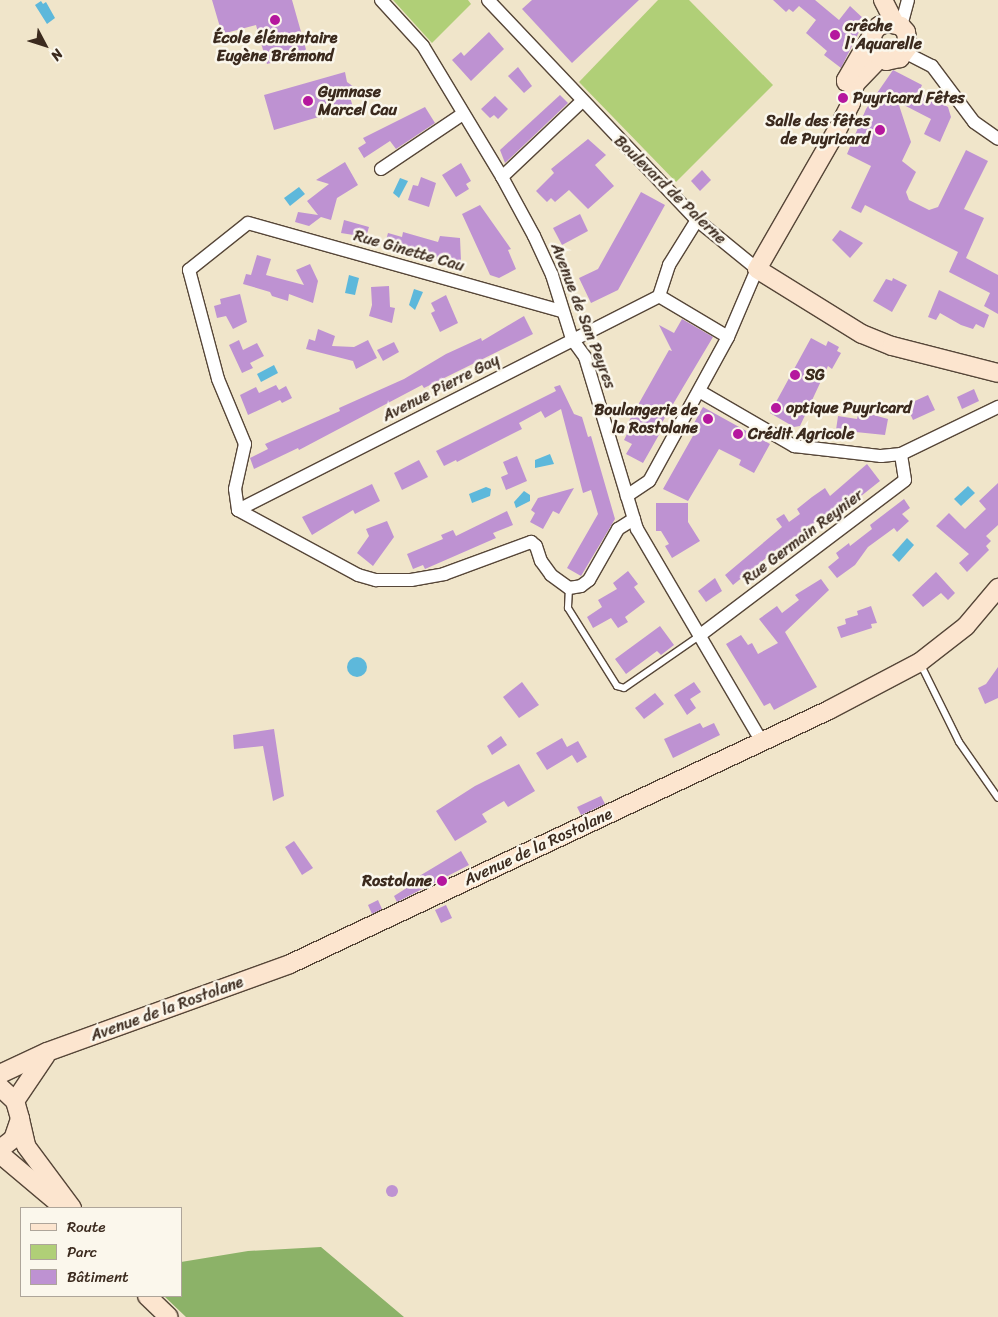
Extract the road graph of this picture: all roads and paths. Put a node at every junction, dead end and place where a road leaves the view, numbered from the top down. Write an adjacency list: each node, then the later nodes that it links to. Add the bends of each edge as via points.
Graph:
1 (381, 0): 10 (street, Avenue de San Peyres, via 422,46)
2 (488, 0): 9 (street, Boulevard de Palerne)
3 (873, 0): 6 (street)
4 (883, 0): 6 (street, via 893,14)
5 (908, 0): 6 (street)
6 (887, 28): 7 (street, via 909,39); 8 (street, via 873,52); 11 (street, via 846,80)
7 (906, 53): 8 (street, via 893,61); 12 (street, via 932,66 974,122)
8 (879, 59): 11 (street, via 855,84)
9 (582, 101): 14 (street); 15 (street, Boulevard de Palerne)
10 (463, 114): 13 (street); 14 (street, Avenue de San Peyres)
11 (844, 115): 16 (street, via 785,226)
12 (998, 139)
13 (381, 169)
14 (502, 177): 18 (street, Avenue de San Peyres, via 552,275)
15 (697, 220): 16 (street, Boulevard de Palerne); 17 (street, via 669,265)
16 (757, 269): 19 (street); 21 (street, Boulevard de Palerne, via 862,334 892,346)
17 (659, 296): 19 (street); 20 (street, Avenue Pierre Gay)
18 (561, 311): 20 (street, Avenue de San Peyres); 26 (street, Rue Ginette Cau, via 248,223 190,270 218,378 245,444 235,489)
19 (728, 337): 22 (street)
20 (572, 339): 25 (street, Avenue de San Peyres, via 585,357); 26 (street, Avenue Pierre Gay)
21 (998, 373)
22 (699, 391): 24 (street, via 794,446 882,456); 25 (street, via 649,482)
23 (998, 407): 24 (street)
24 (901, 454): 30 (street, Rue Germain Reynier, via 906,480)
25 (627, 496): 27 (street, Avenue de San Peyres)
26 (238, 510): 28 (street, via 358,575 376,580 411,580 444,574 531,542 551,575)
27 (634, 519): 28 (street, via 618,530 589,580 581,586); 30 (street, Avenue de San Peyres)
28 (569, 588): 30 (lane, via 568,608 616,686 624,688)
29 (998, 588): 31 (street, Avenue de la Rostolane, via 966,626)
30 (699, 636): 32 (street, Avenue de San Peyres)
31 (920, 662): 32 (street, Avenue de la Rostolane); 33 (lane, via 959,742)
32 (762, 742): 34 (street, Avenue de la Rostolane, via 290,964)
33 (998, 798)
34 (48, 1052): 35 (street, Avenue de la Rostolane); 37 (street)
35 (0, 1074)
36 (0, 1086): 37 (street)
37 (15, 1101): 38 (street)
38 (20, 1119): 39 (street, via 13,1139); 42 (street, via 26,1146)
39 (0, 1150)
40 (0, 1154): 41 (street)
41 (62, 1207)
42 (71, 1207)
43 (148, 1297): 44 (street)
44 (169, 1317)

